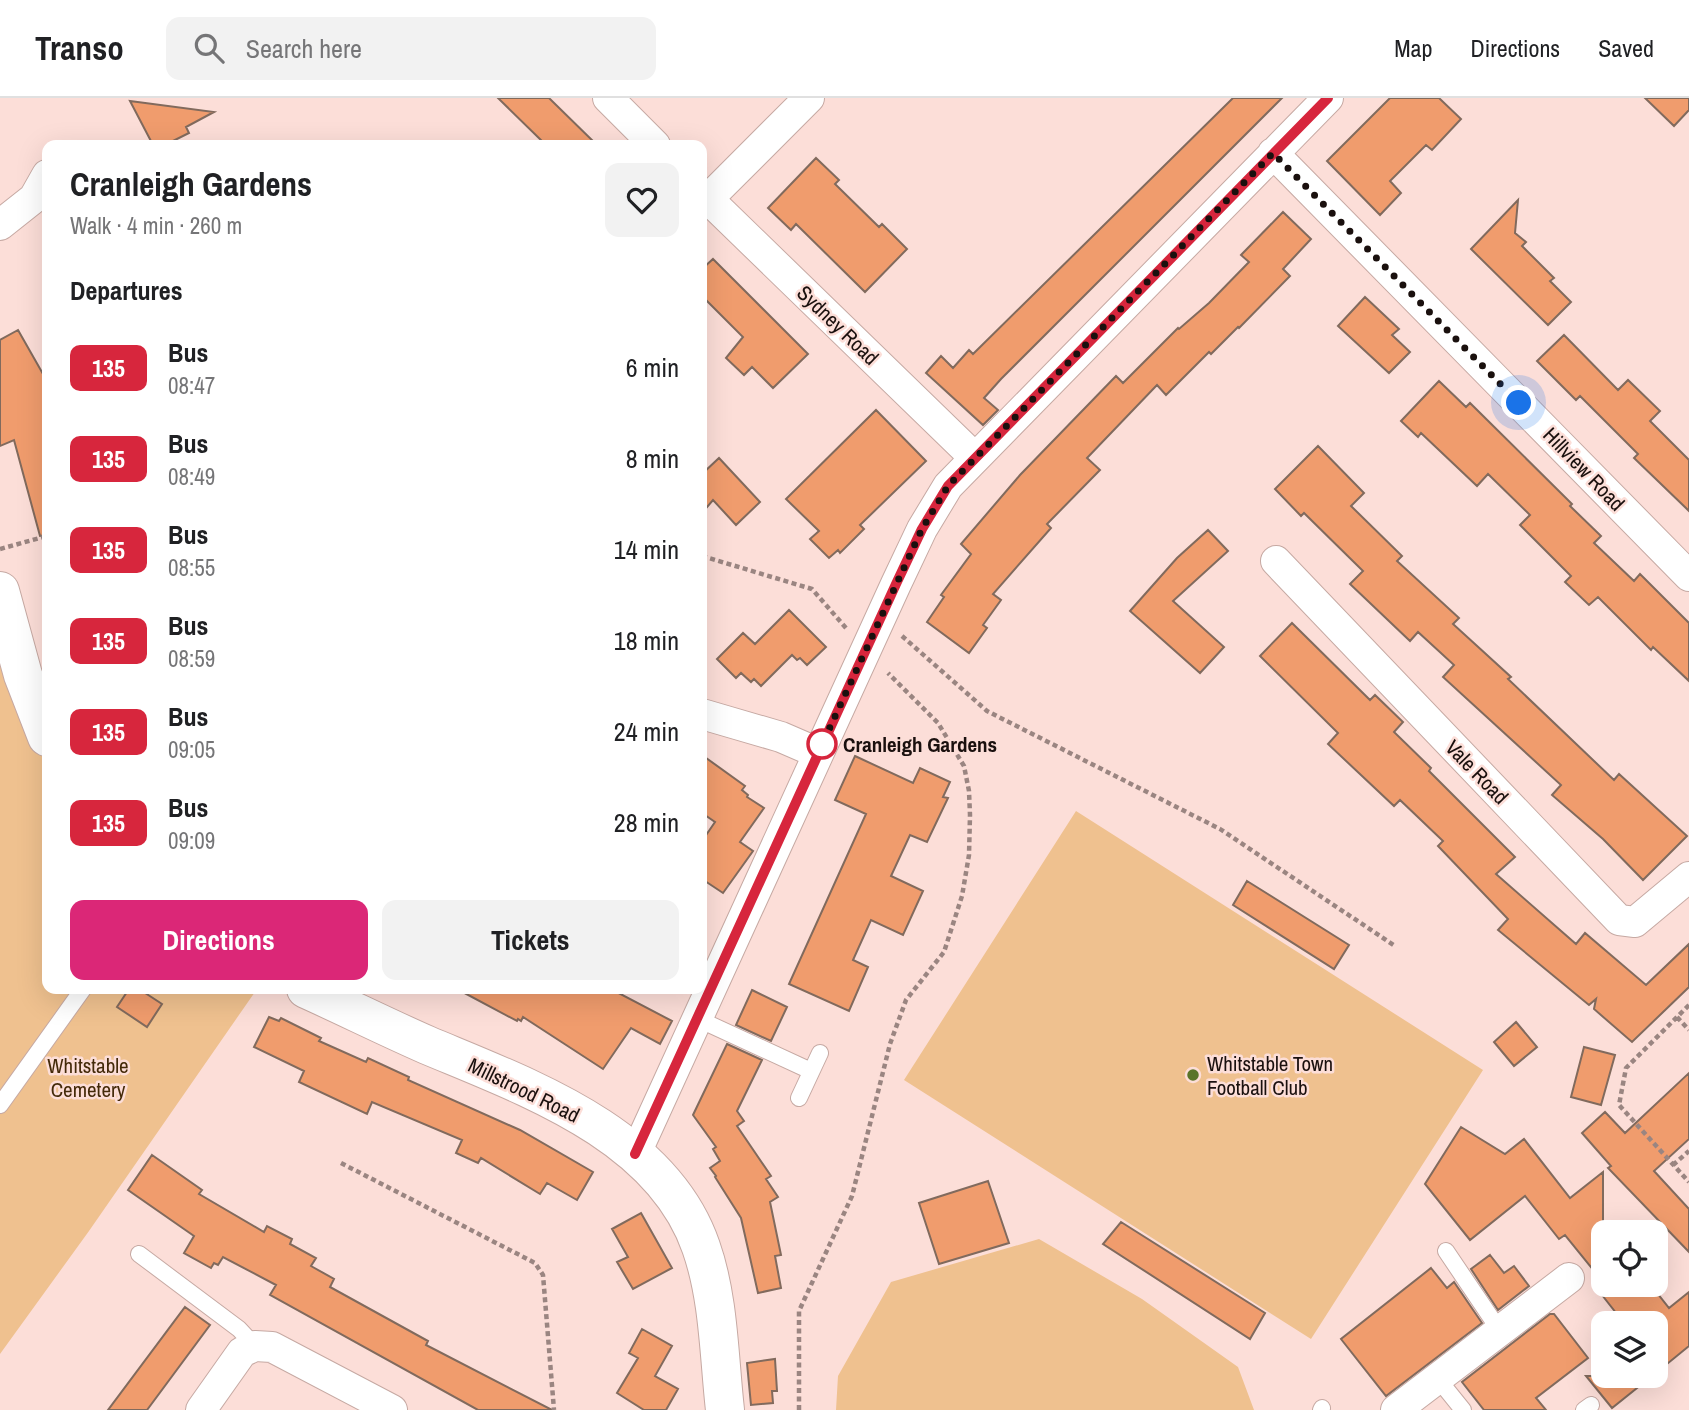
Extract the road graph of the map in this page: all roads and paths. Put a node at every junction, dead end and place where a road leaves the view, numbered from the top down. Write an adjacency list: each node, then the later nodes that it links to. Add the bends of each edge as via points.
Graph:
1 (608, 98): 4 (street)
2 (809, 98): 7 (street)
3 (1328, 98): 5 (street)
4 (650, 140)
5 (1273, 153): 10 (street); 15 (street, Hillview Road)
6 (42, 184): 9 (street, via 34,198)
7 (707, 194)
8 (707, 198): 10 (street, Sydney Road)
9 (0, 225)
10 (974, 457): 17 (street, via 934,508)
11 (42, 537): 12 (path)
12 (0, 549)
13 (707, 558): 18 (path, via 812,589)
14 (1276, 561): 22 (street, Vale Road, via 1619,920 1635,922)
15 (1689, 576)
16 (0, 591): 20 (street)
17 (881, 617): 18 (street); 23 (path, via 987,711 1220,829)
18 (866, 650): 21 (street); 49 (path, via 938,723 964,766 969,855 944,952 906,1000 890,1044 852,1196 799,1311)
19 (707, 722): 21 (street, via 781,737)
20 (42, 724)
21 (818, 753): 28 (street)
22 (1689, 877)
23 (1395, 946)
24 (79, 994): 33 (lane)
25 (317, 994): 35 (street, Millstrood Road, via 543,1094)
26 (1689, 1006): 27 (path)
27 (1677, 1017): 29 (path); 37 (path, via 1626,1068 1619,1105)
28 (696, 1018): 31 (lane); 35 (street)
29 (1689, 1030)
30 (820, 1053): 31 (lane)
31 (811, 1072): 32 (lane)
32 (799, 1098)
33 (0, 1105)
34 (1689, 1151): 37 (path)
35 (635, 1154): 48 (street, Millstrood Road, via 662,1179 687,1214 701,1247 711,1286)
36 (341, 1163): 47 (path, via 535,1263 544,1286)
37 (1673, 1165): 38 (path)
38 (1689, 1182)
39 (1446, 1251): 42 (lane)
40 (139, 1254): 43 (lane)
41 (1569, 1278): 42 (street)
42 (1500, 1331): 44 (street)
43 (255, 1346): 45 (street, via 242,1352); 46 (street, via 272,1347)
44 (1437, 1379): 50 (street); 51 (lane)
45 (201, 1410)
46 (392, 1410)
47 (554, 1410)
48 (725, 1410)
49 (799, 1410)
50 (1396, 1410)
51 (1463, 1410)

